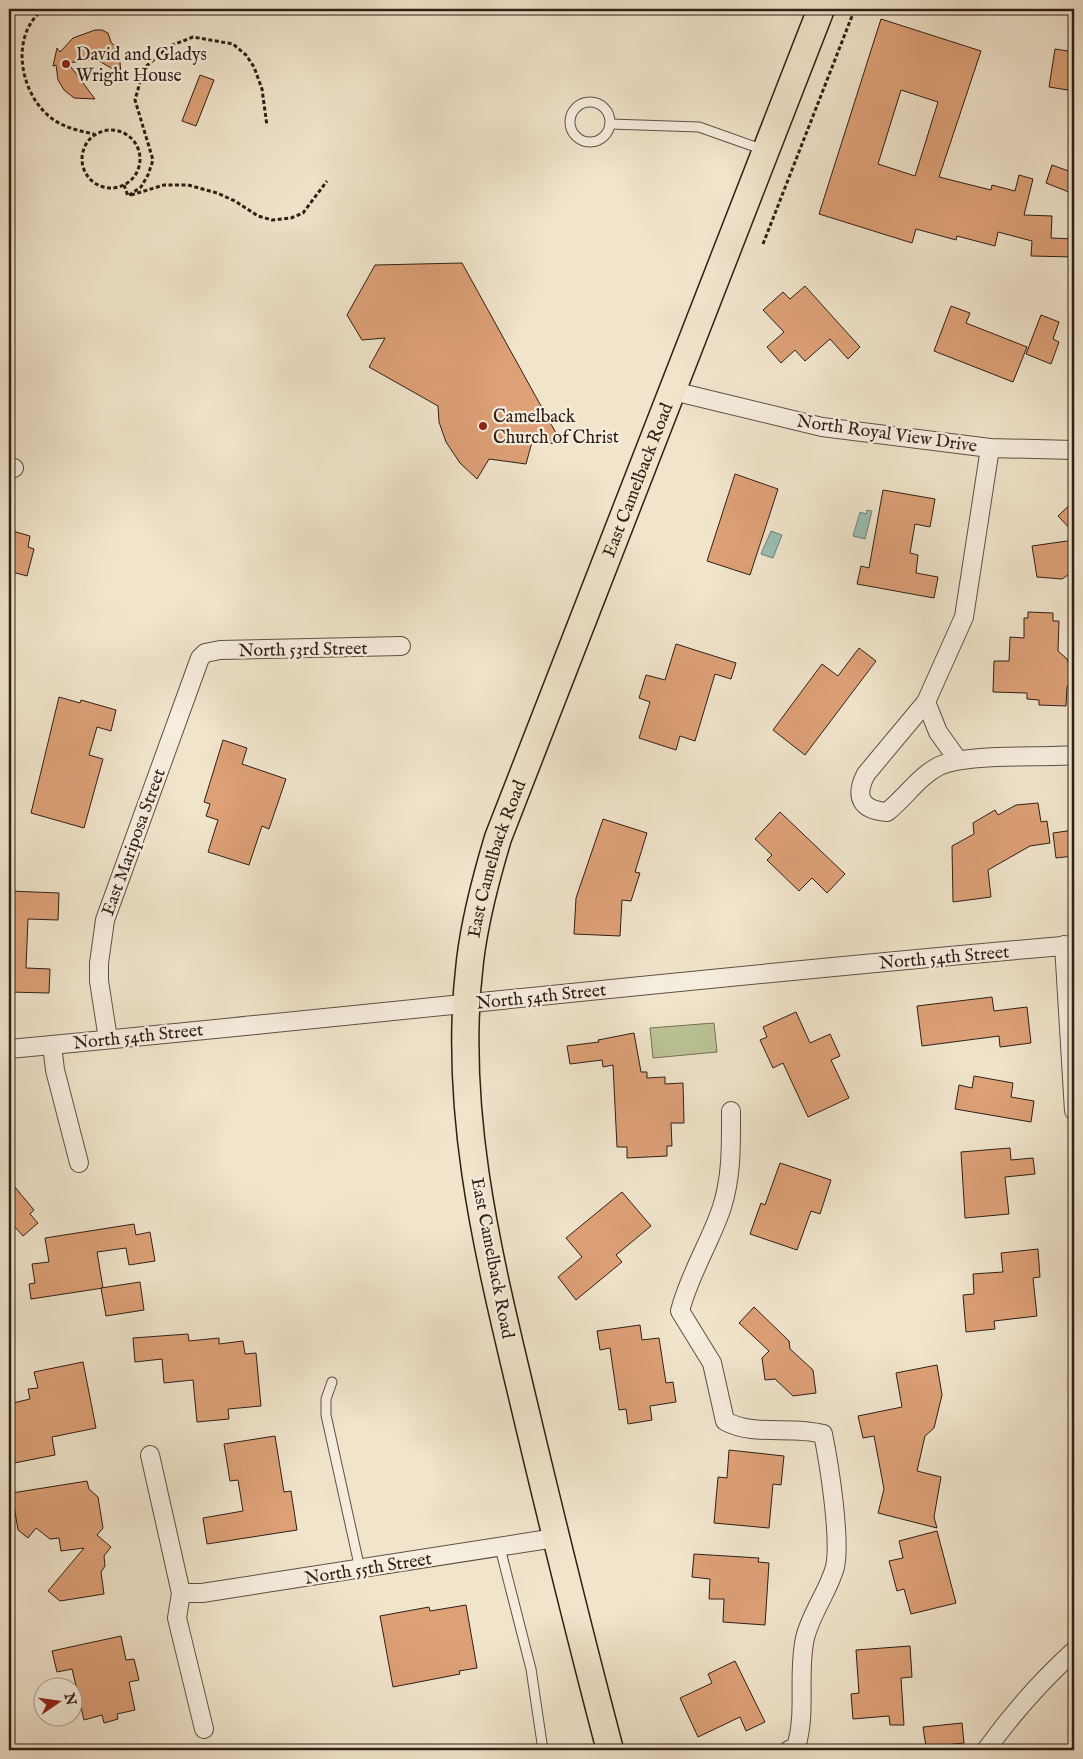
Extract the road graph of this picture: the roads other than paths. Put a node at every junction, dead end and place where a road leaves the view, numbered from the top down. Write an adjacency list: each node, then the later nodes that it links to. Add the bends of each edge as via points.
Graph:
1 (821, 9): 3 (main road, East Camelback Road)
2 (610, 124): 2 (lane, via 603,106 590,101 577,106 570,118 575,136 586,142 599,140); 3 (lane, via 699,127)
3 (764, 150): 4 (main road, East Camelback Road)
4 (673, 391): 5 (street, North Royal View Drive, via 822,427); 13 (main road, East Camelback Road, via 498,838 475,928)
5 (990, 448): 6 (street, North Royal View Drive); 9 (street, via 964,617)
6 (1074, 450)
7 (401, 646): 8 (street, North 53rd Street)
8 (205, 653): 14 (street, East Mariposa Street, via 197,664 105,920 99,972)
9 (926, 702): 11 (street, via 938,732); 11 (street, via 863,780 860,787 862,800 872,811 887,812 938,767)
10 (1074, 755): 11 (street)
11 (958, 760)
12 (1069, 945): 13 (street, North 54th Street); 18 (street)
13 (466, 1004): 14 (street, North 54th Street); 22 (main road, East Camelback Road, via 468,1112 480,1204 490,1261)
14 (108, 1039): 15 (street, North 54th Street)
15 (52, 1045): 16 (street, North 54th Street); 19 (street, via 55,1070)
16 (9, 1049)
17 (731, 1111): 30 (street, via 731,1170 724,1198 680,1311 712,1363 725,1421 739,1428 807,1429 822,1434 827,1452 837,1546 834,1568 805,1637 802,1728 796,1747)
18 (1074, 1111)
19 (79, 1163)
20 (332, 1382): 24 (lane, via 326,1399 326,1415)
21 (150, 1455): 25 (street)
22 (555, 1538): 23 (street, North 55th Street); 29 (main road, East Camelback Road)
23 (500, 1548): 24 (street, North 55th Street); 28 (lane, via 533,1678)
24 (360, 1569): 25 (street, North 55th Street, via 202,1593)
25 (181, 1593): 27 (street, via 178,1618)
26 (1074, 1651): 31 (street, via 1043,1680)
27 (204, 1729)
28 (543, 1750)
29 (610, 1750)
30 (789, 1750)
31 (986, 1750)

